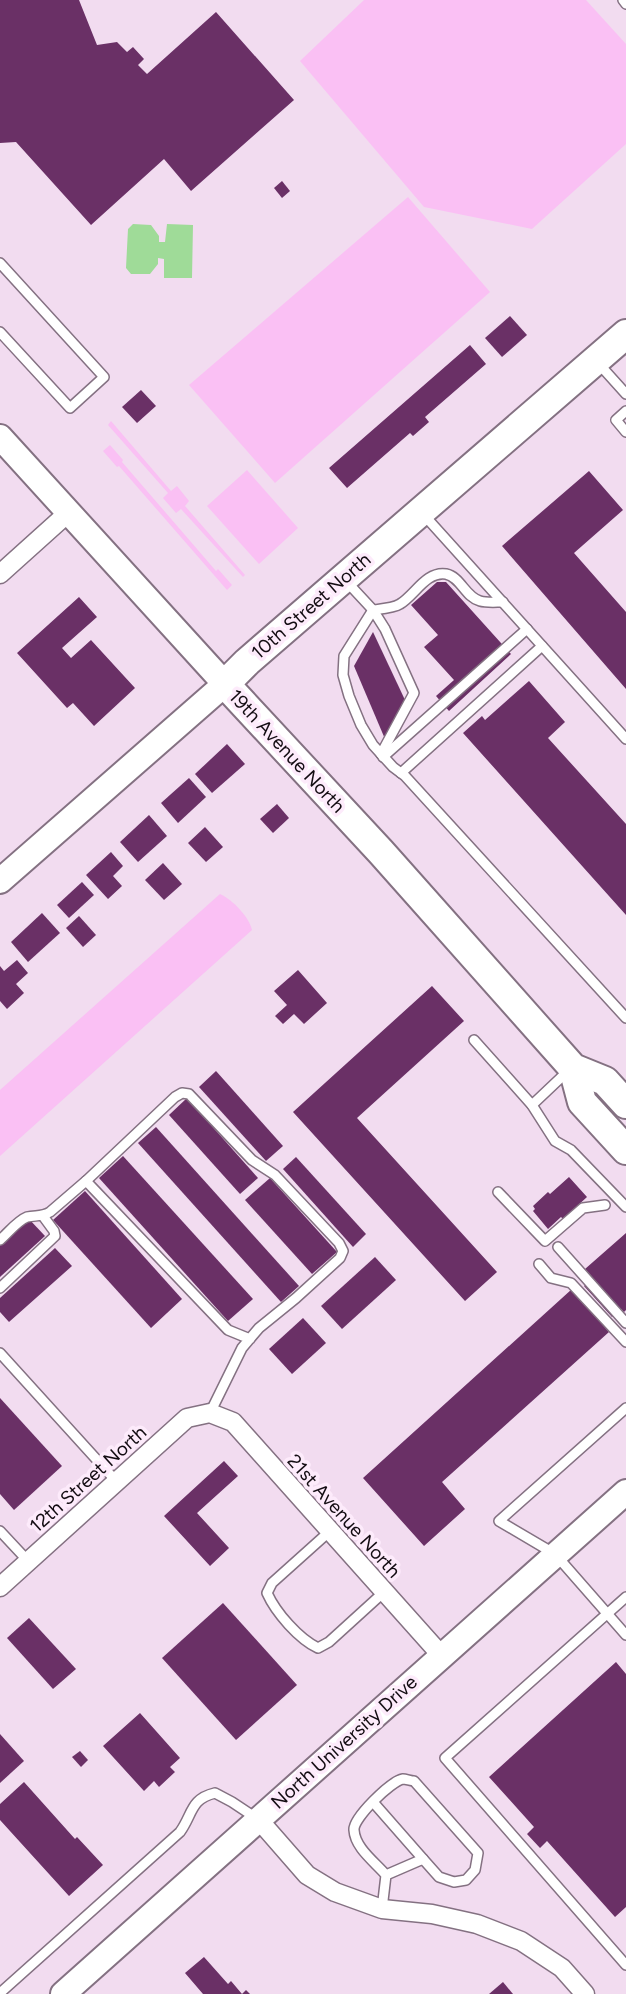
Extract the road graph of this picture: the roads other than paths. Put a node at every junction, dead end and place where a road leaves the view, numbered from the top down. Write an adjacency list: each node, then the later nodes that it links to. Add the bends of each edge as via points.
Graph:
1 (0, 263): 2 (lane, via 104,377 70,408)
2 (0, 332)
3 (626, 334): 4 (main road, 10th Street North)
4 (595, 360): 5 (lane); 9 (main road, 10th Street North)
5 (626, 394)
6 (626, 411): 7 (lane, via 616,420)
7 (626, 432)
8 (0, 437): 10 (main road, 19th Avenue North)
9 (421, 511): 12 (main road, 10th Street North); 13 (lane)
10 (69, 512): 11 (street); 17 (main road, 19th Avenue North)
11 (0, 574)
12 (344, 578): 14 (lane); 17 (main road, 10th Street North)
13 (503, 602): 14 (lane, via 480,601 458,581 441,574 399,605); 15 (lane)
14 (373, 610): 19 (lane, via 414,693); 19 (lane, via 344,656 343,675 361,726)
15 (527, 629): 16 (lane); 19 (lane)
16 (542, 646): 18 (lane); 20 (lane)
17 (225, 684): 21 (main road, 10th Street North); 24 (main road, 19th Avenue North)
18 (626, 739)
19 (382, 755): 20 (lane)
20 (401, 773): 22 (lane)
21 (0, 881)
22 (626, 1018)
23 (474, 1040): 26 (lane)
24 (572, 1068): 25 (main road, 19th Avenue North, via 604,1081); 26 (lane); 27 (main road, 19th Avenue North, via 582,1102)
25 (626, 1104)
26 (532, 1105): 31 (lane, via 555,1141 570,1150)
27 (626, 1150)
28 (86, 1181): 32 (lane); 38 (lane, via 228,1330); 38 (lane, via 182,1093 189,1094 252,1160 275,1175 343,1251)
29 (498, 1192): 30 (lane, via 545,1241 583,1208)
30 (605, 1205)
31 (626, 1207)
32 (43, 1216): 33 (lane, via 22,1220); 36 (lane, via 55,1236)
33 (0, 1240)
34 (558, 1247): 37 (lane)
35 (539, 1264): 39 (lane, via 551,1278 572,1283)
36 (0, 1288)
37 (626, 1323)
38 (250, 1339): 42 (lane)
39 (626, 1342)
40 (0, 1353): 43 (lane)
41 (626, 1408): 47 (lane, via 499,1521)
42 (210, 1413): 43 (street, 12th Street North, via 187,1418); 46 (street, 21st Avenue North, via 233,1422)
43 (117, 1482): 48 (street, 12th Street North)
44 (626, 1492): 47 (main road, North University Drive)
45 (0, 1531): 48 (lane)
46 (330, 1531): 50 (street, 21st Avenue North); 50 (lane, via 272,1583 267,1593 273,1606 307,1643 318,1648)
47 (555, 1554): 52 (lane); 54 (main road, North University Drive)
48 (28, 1562): 49 (street, 12th Street North)
49 (0, 1587)
50 (384, 1592): 54 (street, 21st Avenue North)
51 (626, 1597): 52 (lane)
52 (607, 1614): 53 (lane); 60 (lane, via 445,1758)
53 (626, 1635)
54 (441, 1656): 56 (main road, North University Drive)
55 (373, 1802): 57 (lane); 57 (lane, via 394,1783 414,1781 478,1853 475,1870 466,1880 454,1882 439,1877); 58 (lane, via 353,1827 358,1843)
56 (258, 1819): 59 (street, via 307,1875 335,1892); 61 (lane, via 215,1793 198,1800 180,1832); 62 (main road, North University Drive)
57 (423, 1859): 58 (lane)
58 (386, 1875): 59 (lane)
59 (382, 1909): 63 (street, via 477,1924 521,1941 562,1968)
60 (626, 1965)
61 (0, 1993)
62 (63, 1994)
63 (585, 1994)

